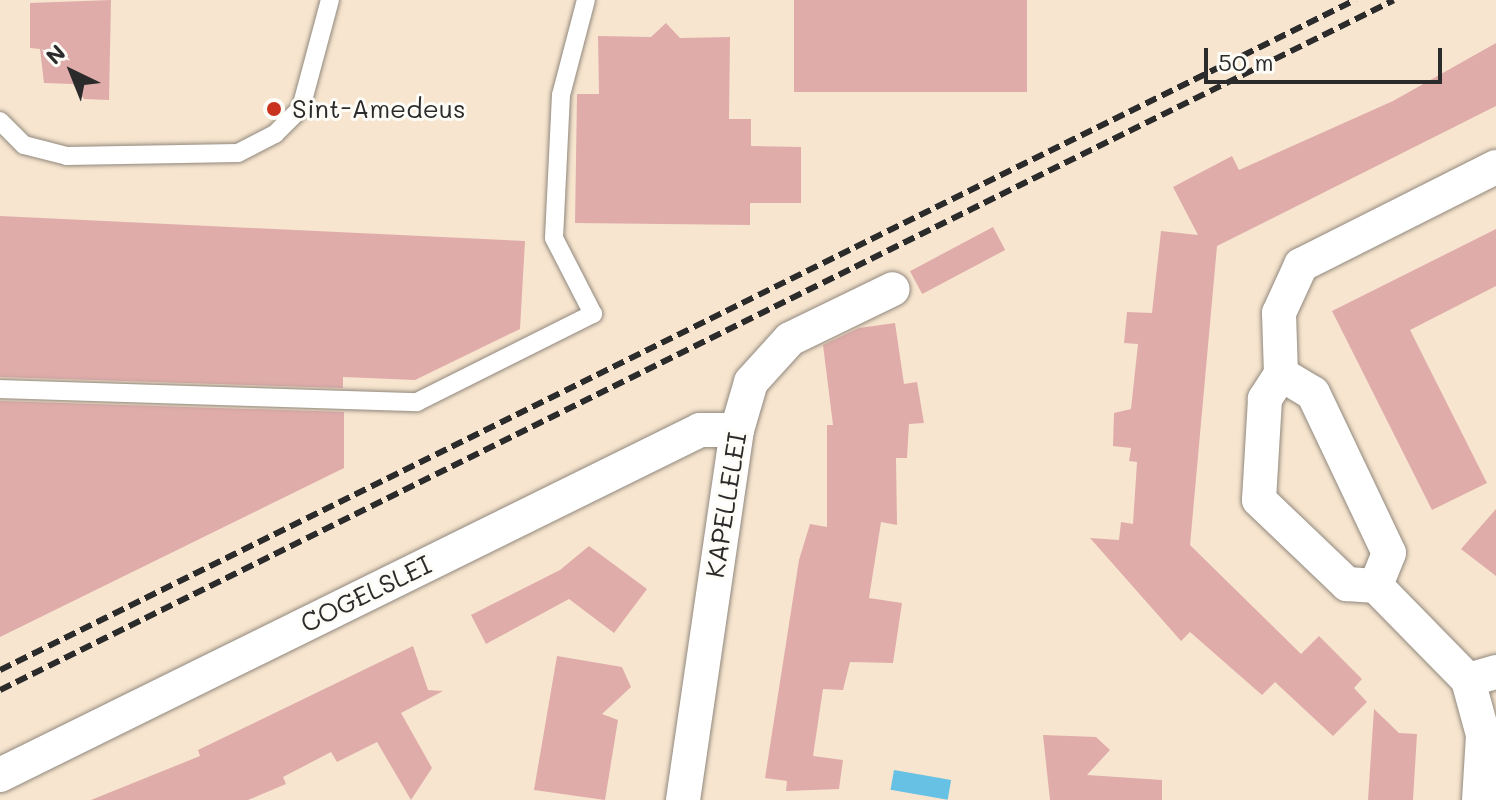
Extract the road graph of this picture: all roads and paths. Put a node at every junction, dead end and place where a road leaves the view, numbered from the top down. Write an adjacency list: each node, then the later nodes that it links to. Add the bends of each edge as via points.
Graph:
1 (330, 0): 3 (lane, via 301,108 275,134 238,153 67,156 24,145)
2 (586, 0): 7 (lane, via 561,95 554,238 593,314 417,402)
3 (0, 121)
4 (1496, 167): 6 (street, via 1301,265 1279,313)
5 (893, 289): 8 (street, KAPELLELEI, via 774,350 751,382)
6 (1281, 374): 9 (street, via 1313,393 1389,553); 9 (street, via 1265,399 1259,500 1347,584)
7 (0, 389)
8 (737, 430): 11 (street, COGELSLEI, via 700,430); 12 (street, KAPELLELEI)
9 (1376, 586): 10 (street)
10 (1482, 676): 13 (street)
11 (0, 775)
12 (683, 800)
13 (1479, 800)

